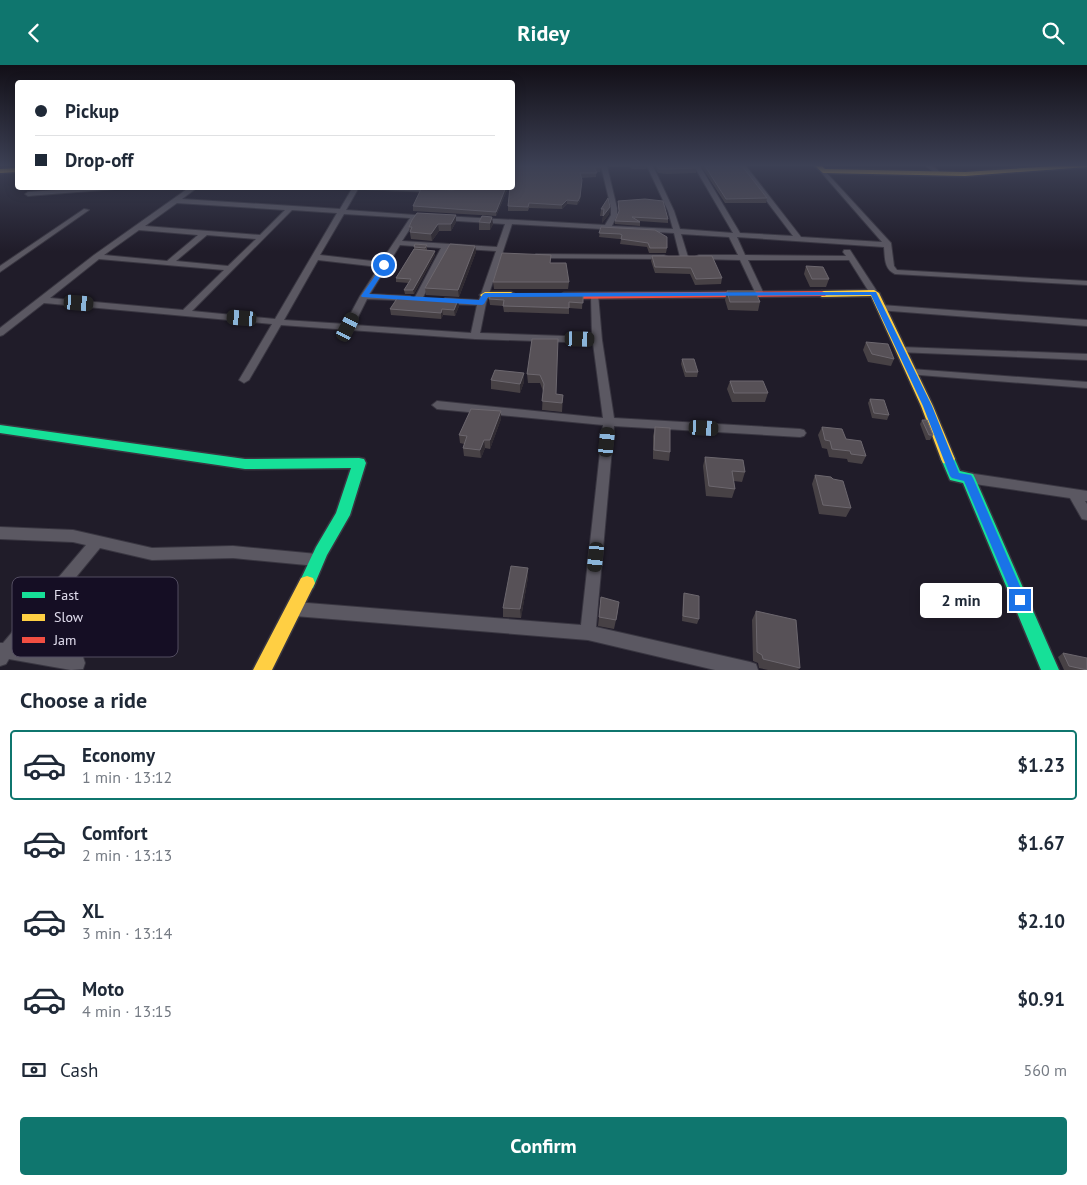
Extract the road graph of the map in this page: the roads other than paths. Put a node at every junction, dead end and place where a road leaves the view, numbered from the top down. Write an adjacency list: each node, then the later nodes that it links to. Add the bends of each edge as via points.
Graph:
1 (185, 194): 8 (street)
2 (353, 194): 11 (street)
3 (611, 194): 15 (street, via 614,215)
4 (663, 194): 16 (street)
5 (713, 194): 18 (street)
6 (765, 194): 20 (street)
7 (843, 194): 23 (street)
8 (176, 201): 9 (street); 14 (street)
9 (290, 209): 11 (street); 19 (street)
10 (86, 210): 36 (street)
11 (341, 212): 12 (street); 29 (street)
12 (414, 217): 13 (street); 22 (street)
13 (509, 222): 15 (street); 25 (street)
14 (138, 227): 17 (street); 28 (street)
15 (608, 227): 16 (street)
16 (676, 231): 18 (street); 30 (street)
17 (206, 232): 19 (street); 33 (street)
18 (735, 235): 20 (street); 31 (street)
19 (261, 237): 35 (street)
20 (799, 239): 21 (street)
21 (844, 242): 23 (street); 32 (street)
22 (397, 243): 24 (street); 34 (street)
23 (888, 245): 37 (street, via 890,267 895,272)
24 (446, 246): 25 (street); 46 (street)
25 (499, 253): 26 (street); 45 (street)
26 (507, 256)
27 (527, 256): 30 (street)
28 (97, 257): 33 (street); 44 (street)
29 (315, 257): 34 (street); 49 (street)
30 (684, 257): 31 (street)
31 (743, 257): 32 (street); 39 (street)
32 (851, 258): 38 (street)
33 (170, 262): 35 (street)
34 (384, 265): 42 (street)
35 (228, 268): 48 (street)
36 (0, 271)
37 (1086, 284)
38 (874, 293): 39 (street); 47 (street)
39 (760, 294): 43 (street)
40 (525, 295): 45 (street)
41 (555, 295): 43 (street)
42 (364, 296): 46 (street); 51 (street)
43 (595, 296): 54 (street)
44 (44, 299): 48 (street); 52 (street)
45 (484, 299): 46 (street); 53 (street)
46 (427, 300)
47 (881, 308): 50 (street); 55 (street)
48 (185, 313): 49 (street)
49 (279, 321): 51 (street); 58 (street)
50 (1087, 323)
51 (348, 327): 53 (street)
52 (0, 333)
53 (475, 336): 54 (street)
54 (597, 340): 61 (street)
55 (901, 350): 56 (street); 57 (street)
56 (1087, 357)
57 (911, 372): 59 (street); 64 (street, via 955,476)
58 (244, 380)
59 (1087, 385)
60 (437, 405): 61 (street)
61 (609, 423): 63 (street); 72 (street)
62 (0, 429): 69 (street, via 245,463 359,463 344,515)
63 (800, 433)
64 (968, 478): 65 (street); 79 (street)
65 (1081, 495): 66 (street)
66 (1087, 515)
67 (0, 533): 68 (street, via 73,536)
68 (97, 542): 69 (street, via 152,554 233,552); 70 (street)
69 (318, 560): 71 (street)
70 (67, 577)
71 (295, 609): 72 (street); 77 (street)
72 (588, 633): 78 (street)
73 (12, 641): 74 (street)
74 (2, 653)
75 (32, 657): 76 (street)
76 (77, 663)
77 (262, 670)
78 (750, 670)
79 (1050, 670)

